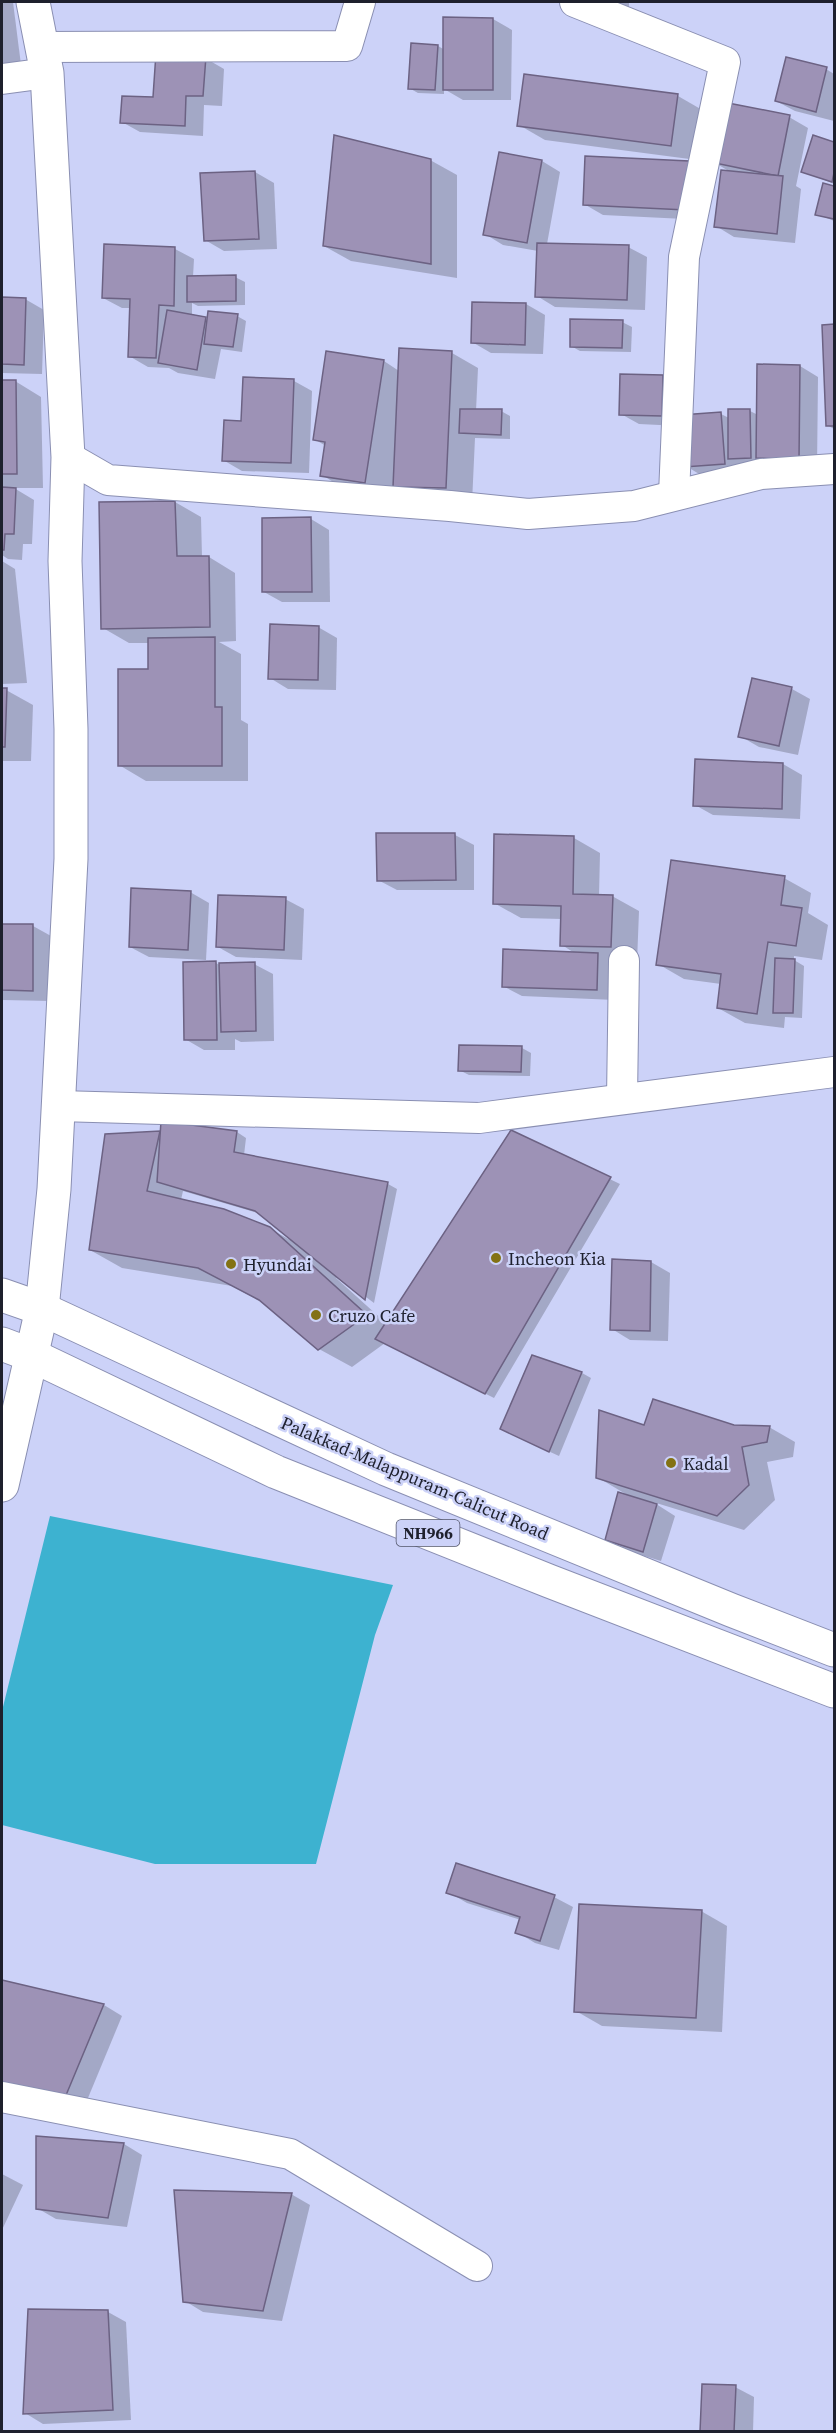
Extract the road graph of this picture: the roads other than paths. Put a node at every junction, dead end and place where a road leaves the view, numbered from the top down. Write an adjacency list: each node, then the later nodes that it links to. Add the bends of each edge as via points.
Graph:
1 (33, 2): 4 (main road)
2 (360, 2): 4 (street, via 347,46)
3 (575, 2): 8 (street, via 725,62 684,257)
4 (45, 60): 5 (street); 6 (main road)
5 (2, 80)
6 (68, 457): 8 (street, via 108,480 528,514 634,506); 12 (main road, via 65,561 71,860)
7 (834, 469): 8 (street, via 761,474)
8 (674, 495)
9 (624, 961): 11 (street)
10 (834, 1072): 11 (street)
11 (622, 1099): 12 (street, via 479,1118)
12 (59, 1106): 14 (main road)
13 (2, 1295): 14 (main road, Palakkad-Malappuram-Calicut Road / NH966)
14 (42, 1309): 15 (main road); 17 (main road, Palakkad-Malappuram-Calicut Road / NH966, via 386,1469)
15 (16, 1350): 16 (main road); 18 (main road, NH966, via 276,1472)
16 (2, 1485)
17 (834, 1650)
18 (834, 1690)
19 (2, 2097): 20 (street, via 290,2154)
20 (477, 2266)

